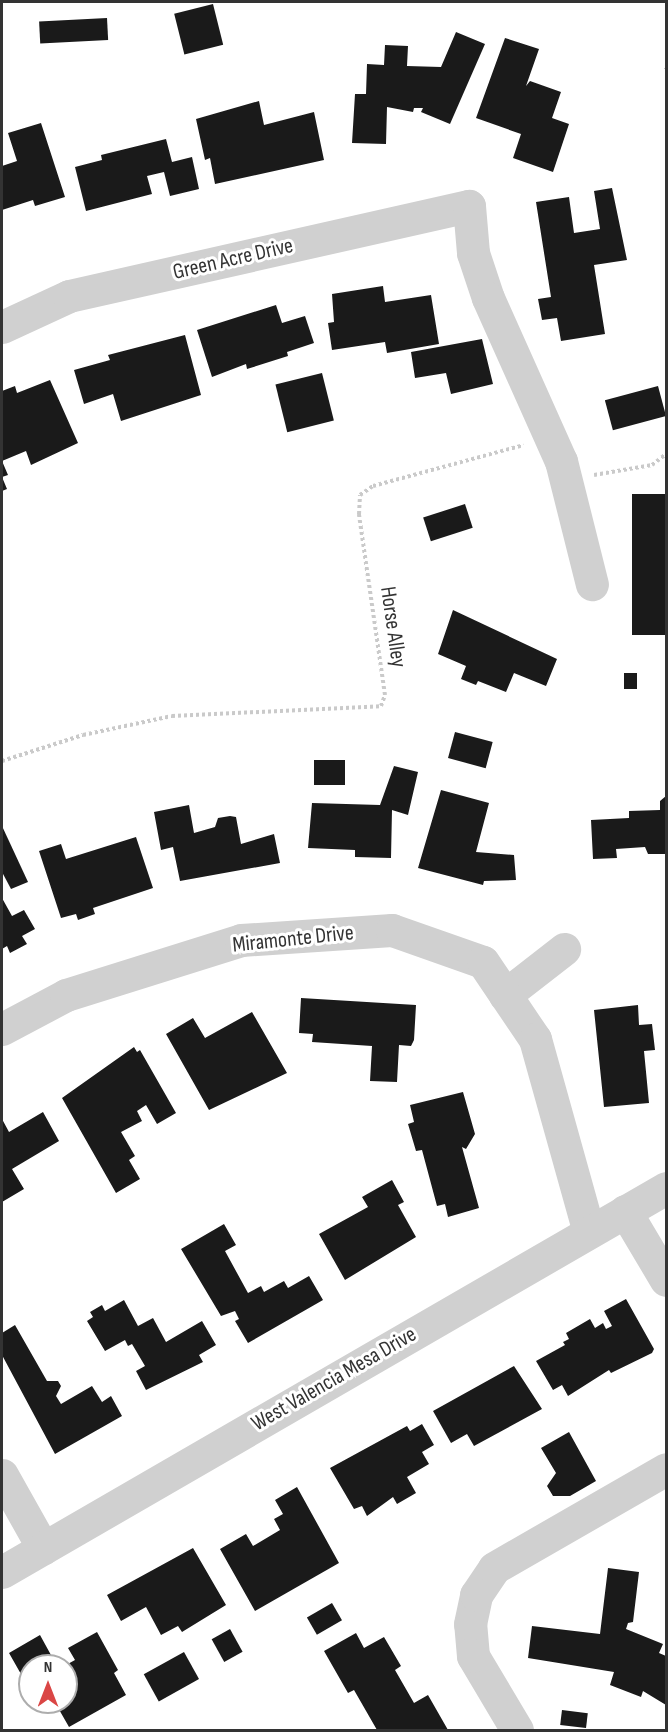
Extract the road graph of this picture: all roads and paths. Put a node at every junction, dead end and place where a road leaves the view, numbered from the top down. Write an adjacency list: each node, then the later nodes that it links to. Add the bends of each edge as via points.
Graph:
1 (2, 327): 3 (street, Green Acre Drive, via 69,296 469,206 473,253 488,298)
2 (666, 454): 3 (path, Horse Alley, via 652,465 596,476 572,473)
3 (562, 466): 4 (street); 5 (path, Horse Alley, via 540,447 519,445 373,486 360,495 359,514 385,695 381,706 172,716 83,735)
4 (592, 584)
5 (2, 761)
6 (564, 949): 7 (street)
7 (504, 995): 8 (street, Miramonte Drive, via 483,962 392,930 241,940 66,994); 11 (street, Miramonte Drive, via 535,1040)
8 (2, 1029)
9 (666, 1188): 10 (street, West Valencia Mesa Drive)
10 (625, 1211): 11 (street, West Valencia Mesa Drive); 12 (street)
11 (589, 1232): 15 (street, West Valencia Mesa Drive)
12 (666, 1280)
13 (666, 1469): 17 (street, via 494,1568 477,1595 470,1624 473,1656)
14 (2, 1475): 15 (street)
15 (43, 1548): 16 (street, West Valencia Mesa Drive)
16 (2, 1572)
17 (517, 1731)

